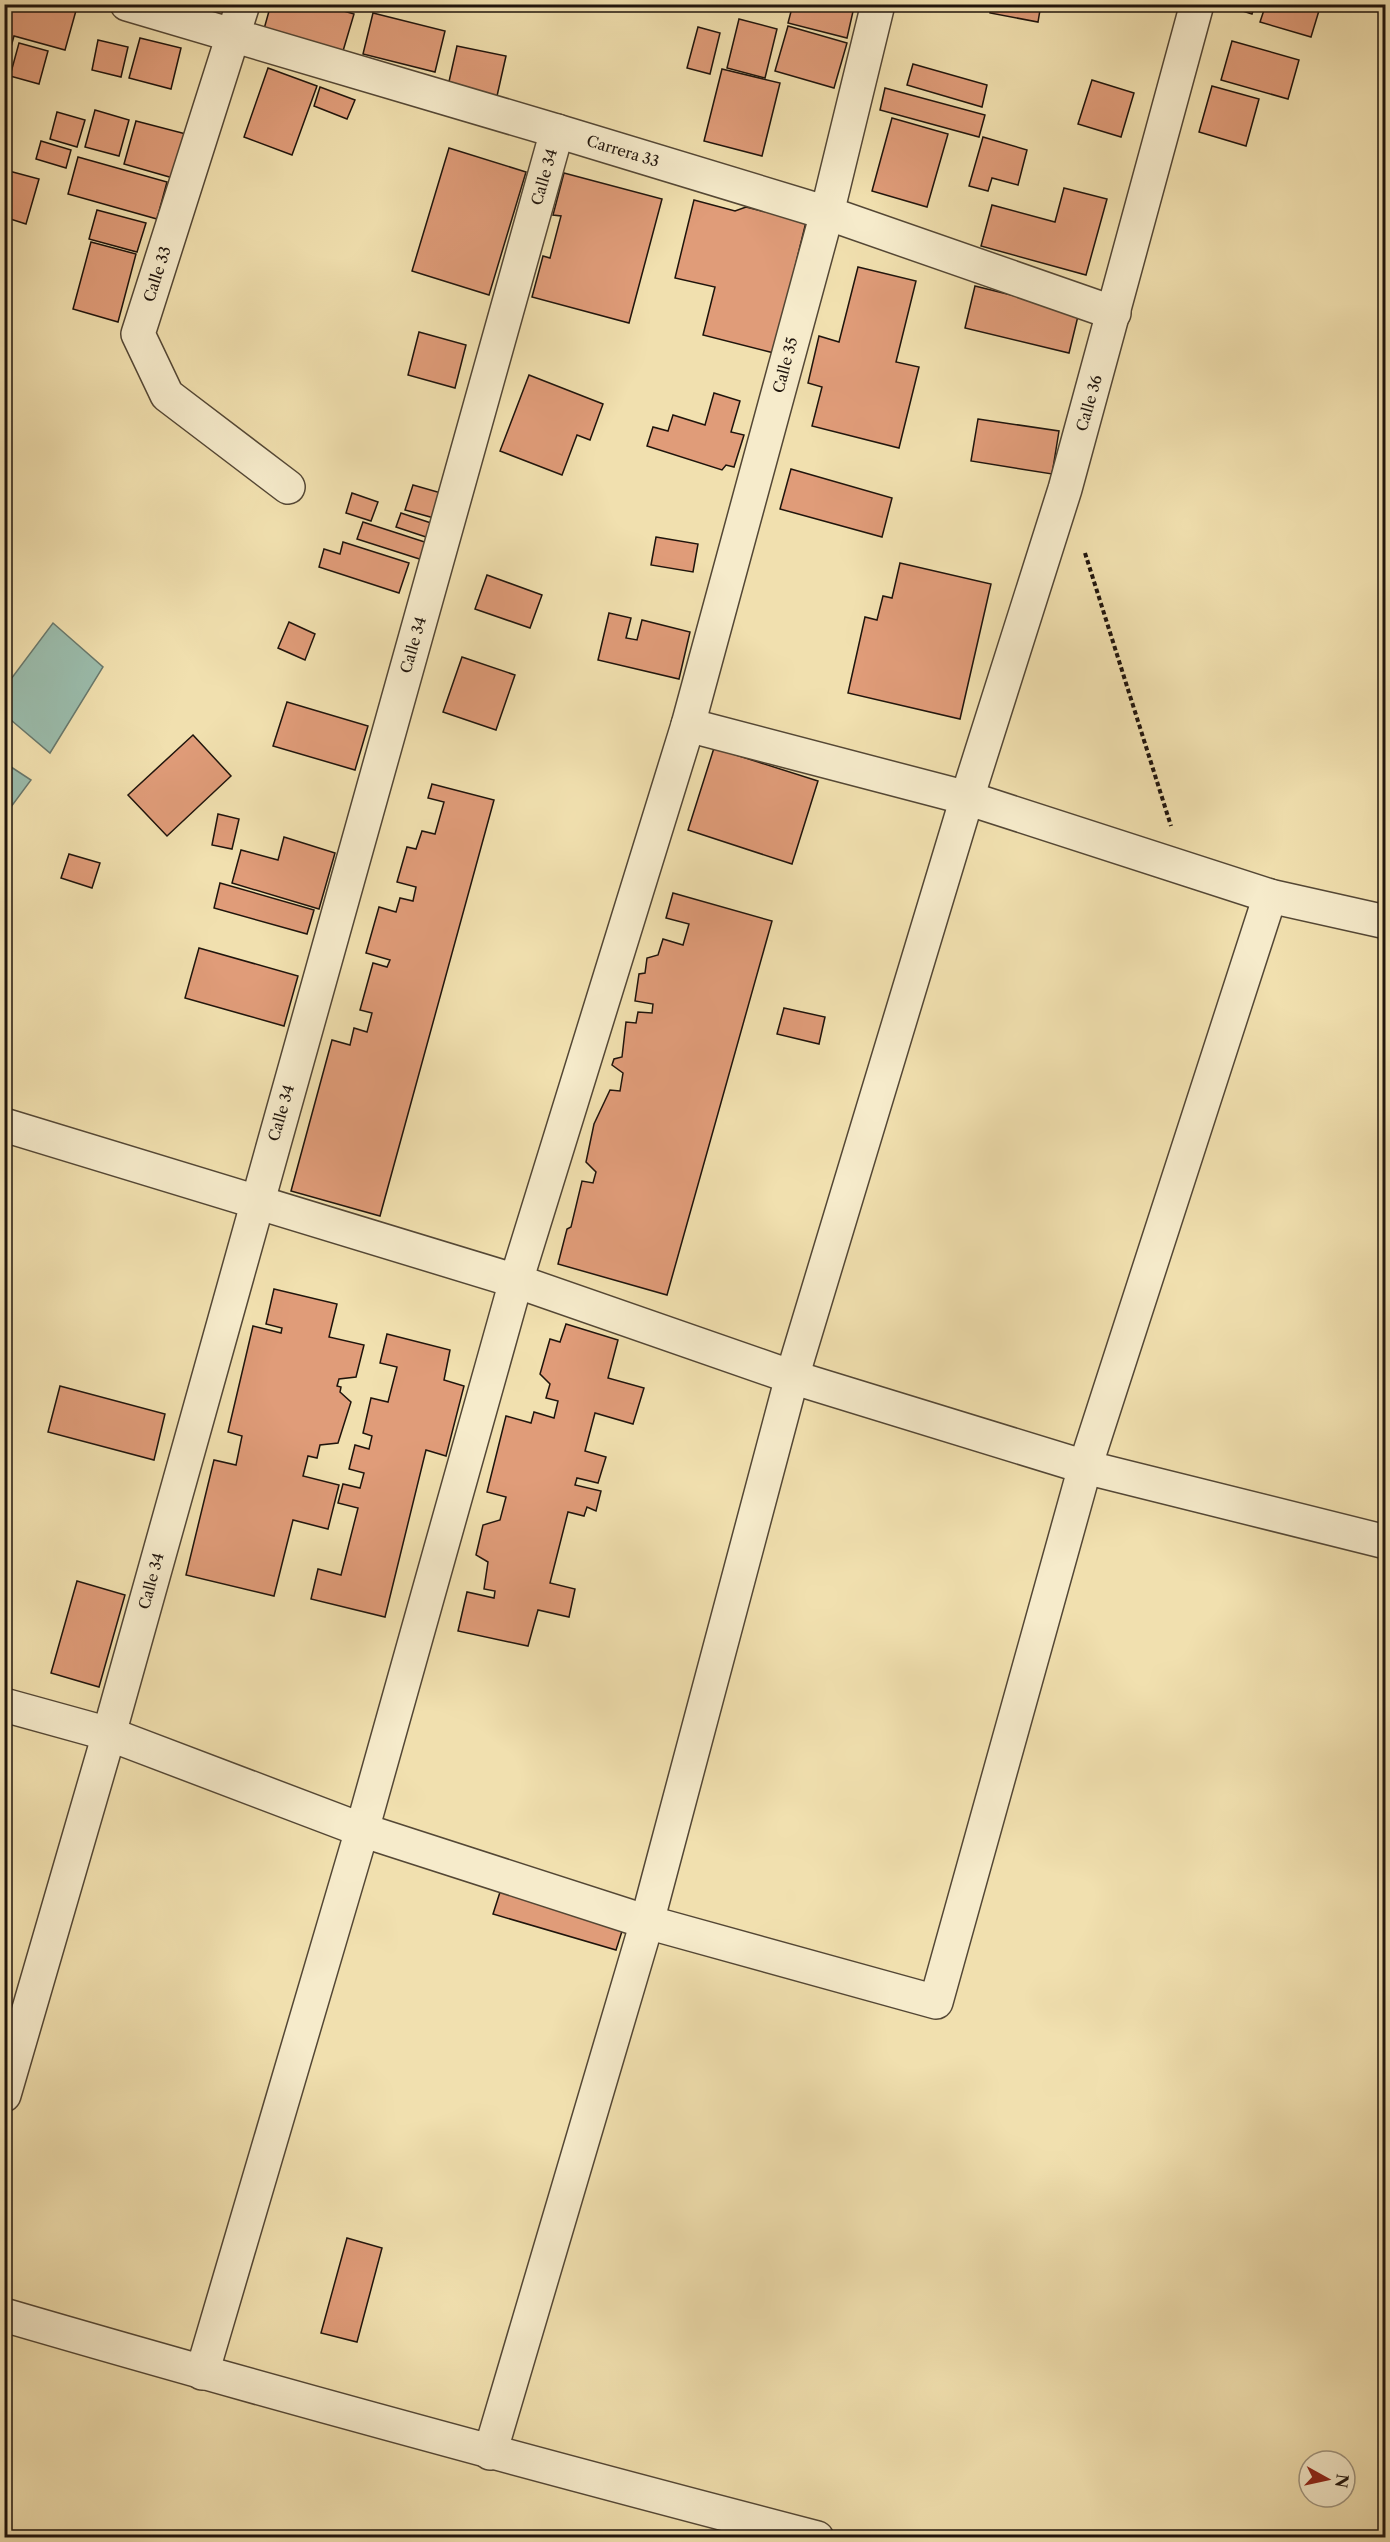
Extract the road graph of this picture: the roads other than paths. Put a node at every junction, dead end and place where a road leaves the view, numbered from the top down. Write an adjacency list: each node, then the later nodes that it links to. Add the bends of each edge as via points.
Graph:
1 (127, 4): 4 (street, Carrera 33)
2 (878, 4): 6 (street, Calle 35)
3 (1197, 4): 7 (street, Calle 36)
4 (239, 20): 5 (street, Carrera 33); 8 (street, Calle 33, via 138,334 167,395)
5 (557, 131): 6 (street, Carrera 33); 14 (street, Calle 34)
6 (827, 213): 7 (street, Carrera 33); 9 (street, Calle 35)
7 (1114, 313): 10 (street, Calle 36, via 1065,489)
8 (288, 487)
9 (688, 725): 10 (street); 15 (street, Calle 35)
10 (967, 798): 11 (street); 16 (street, Calle 36)
11 (1270, 896): 12 (street); 17 (street)
12 (1386, 922)
13 (4, 1125): 14 (street)
14 (256, 1200): 15 (street); 20 (street, Calle 34)
15 (516, 1281): 16 (street); 21 (street, Calle 35)
16 (792, 1377): 17 (street); 22 (street, Calle 36)
17 (1085, 1467): 18 (street); 22 (street, via 936,2002)
18 (1386, 1542)
19 (4, 1705): 20 (street)
20 (109, 1734): 21 (street); 23 (street, Calle 34)
21 (362, 1830): 22 (street); 25 (street, Calle 35)
22 (647, 1922): 26 (street, Calle 36)
23 (4, 2096)
24 (4, 2315): 25 (street)
25 (202, 2373): 26 (street)
26 (490, 2453): 27 (street)
27 (817, 2538)

